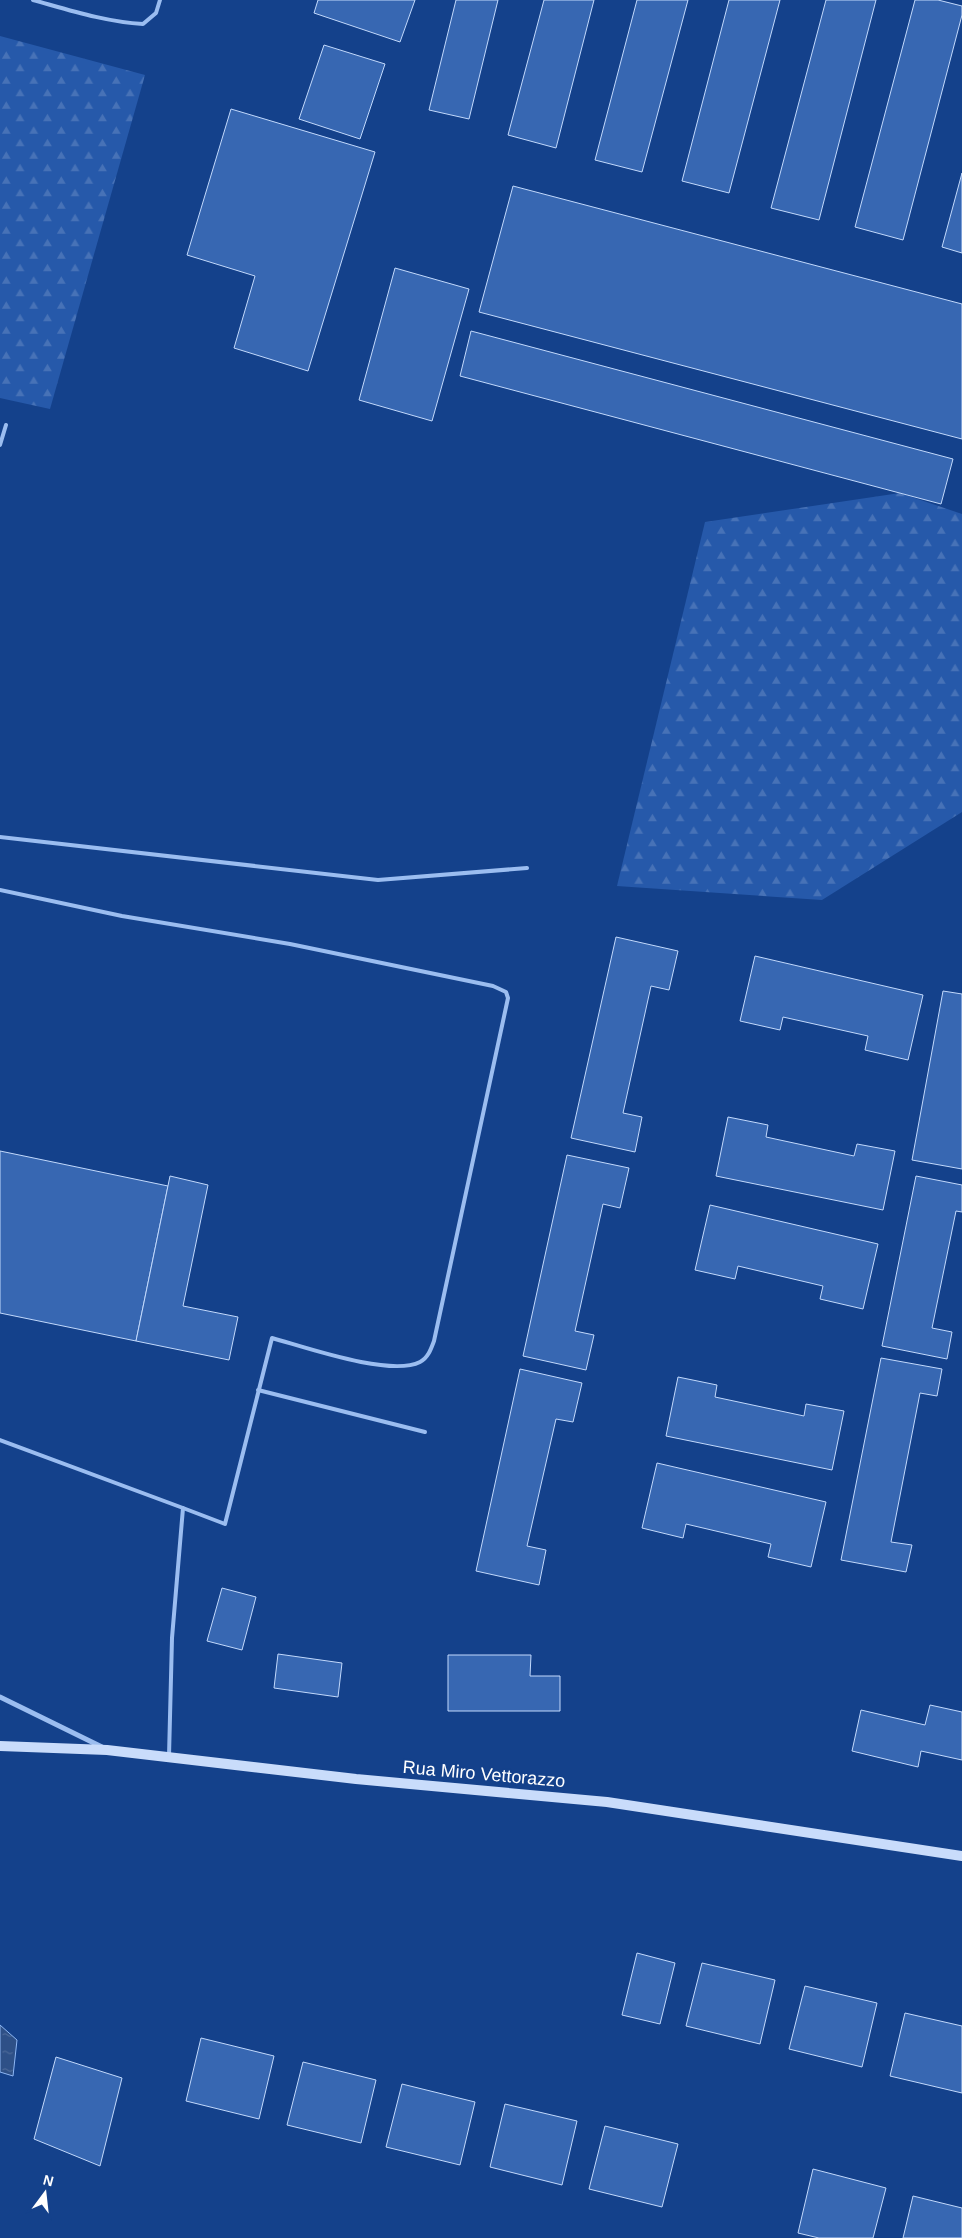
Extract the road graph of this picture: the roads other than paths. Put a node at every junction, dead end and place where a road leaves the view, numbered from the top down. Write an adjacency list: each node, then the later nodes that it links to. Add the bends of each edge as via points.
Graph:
1 (33, 0): 2 (lane, via 124,23 143,24 156,13)
2 (160, 0)
3 (6, 425): 4 (lane)
4 (0, 445)
5 (0, 837): 6 (lane, via 378,880)
6 (528, 868)
7 (0, 890): 8 (lane, via 122,916 290,944 493,986 506,992 508,998 434,1341 428,1356 408,1366 377,1364 272,1338)
8 (258, 1390): 9 (lane); 11 (lane, via 225,1524)
9 (426, 1432)
10 (0, 1440): 11 (lane)
11 (183, 1508): 15 (lane, via 172,1638)
12 (0, 1697): 14 (street)
13 (0, 1746): 14 (street, Rua Miro Vettorazzo)
14 (107, 1750): 15 (street, Rua Miro Vettorazzo)
15 (169, 1756): 16 (street, Rua Miro Vettorazzo, via 356,1779 607,1802)
16 (962, 1856)

